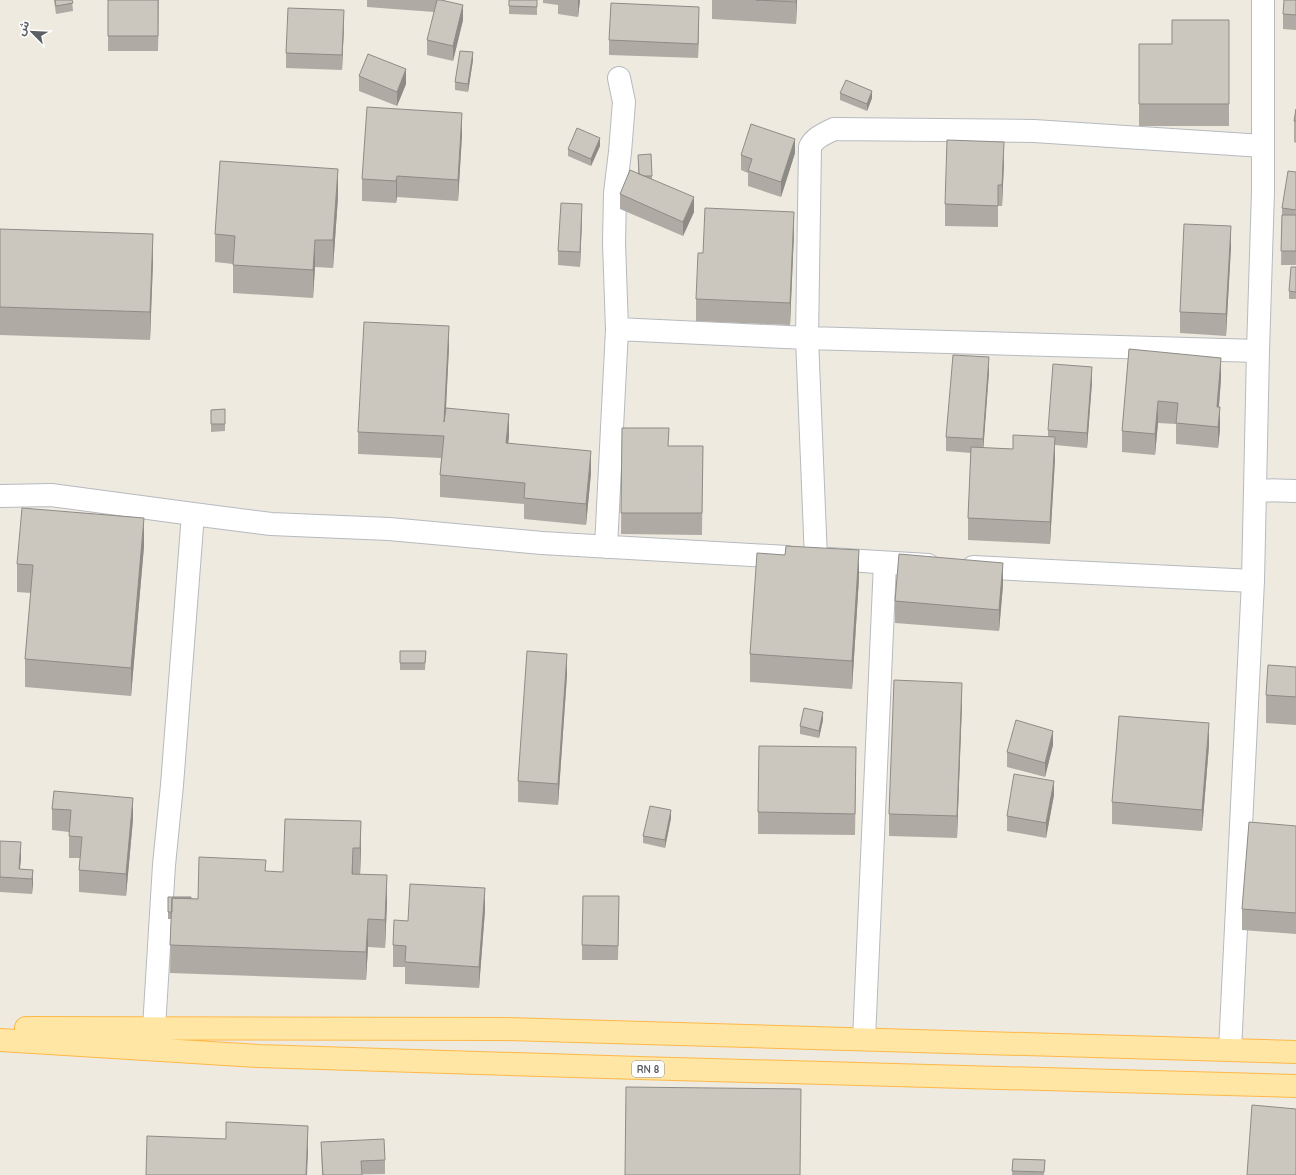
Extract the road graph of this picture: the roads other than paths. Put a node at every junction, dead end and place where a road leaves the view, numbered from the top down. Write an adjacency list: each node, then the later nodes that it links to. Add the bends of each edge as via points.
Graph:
1 (1263, 0): 3 (street)
2 (619, 78): 4 (street, via 624,102 615,193)
3 (1264, 146): 5 (street, via 1034,132 834,129 814,140 810,147); 6 (street)
4 (617, 329): 5 (street); 11 (street)
5 (807, 338): 6 (street); 12 (street)
6 (1258, 351): 7 (street)
7 (1255, 490): 8 (street); 14 (street)
8 (1296, 491)
9 (0, 496): 10 (street, via 51,495)
10 (193, 514): 11 (street, via 271,524 389,529); 16 (street)
11 (606, 547): 12 (street)
12 (816, 559): 13 (street)
13 (885, 563): 14 (street); 17 (street)
14 (1253, 581): 19 (street, via 1249,823)
15 (0, 1028): 16 (main road)
16 (154, 1028): 17 (main road, via 504,1029)
17 (864, 1039): 19 (main road)
18 (0, 1040): 21 (main road, RN 8, via 258,1056)
19 (1230, 1050): 20 (main road)
20 (1296, 1052)
21 (1296, 1086)

